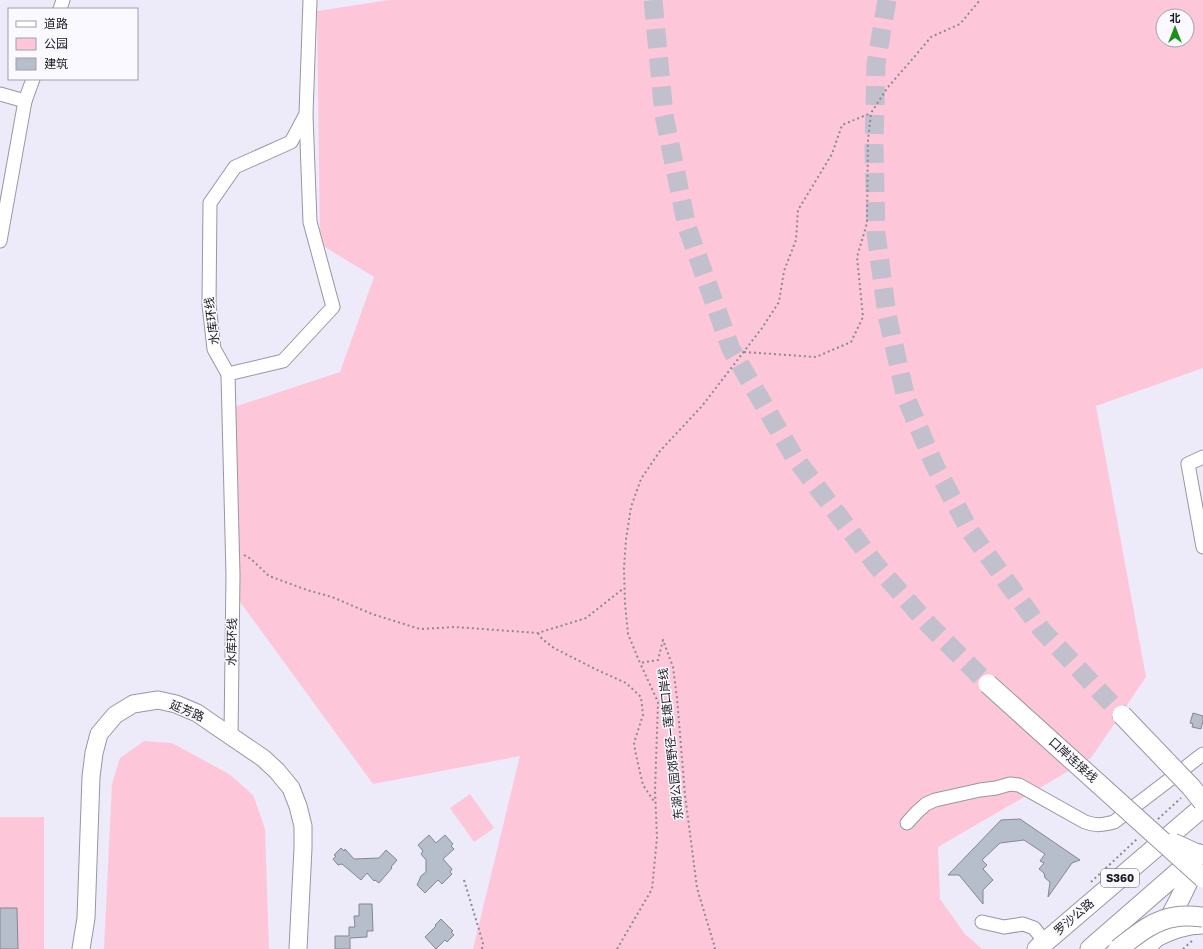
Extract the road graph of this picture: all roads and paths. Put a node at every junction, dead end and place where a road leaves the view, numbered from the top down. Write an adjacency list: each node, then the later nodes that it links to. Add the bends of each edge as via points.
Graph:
1 (310, 0): 7 (street, 水库环线)
2 (980, 0): 6 (path, via 960,24 931,37 888,86)
3 (33, 80): 5 (street)
4 (0, 94): 5 (street)
5 (25, 101): 8 (street)
6 (871, 113): 9 (path, 东湖公园郊野径—莲塘口岸线, via 842,125 832,154 798,210 796,240 784,271 779,302); 9 (path, via 868,140 868,223 857,257 862,317 851,342 816,357)
7 (306, 114): 10 (street, 水库环线, via 292,142 235,167 210,203 209,305 214,349); 10 (street, via 310,222 333,307 283,361)
8 (0, 241)
9 (744, 352): 15 (path, 东湖公园郊野径—莲塘口岸线, via 702,406 660,452 641,479 630,513)
10 (228, 374): 14 (street, 水库环线)
11 (1203, 457): 12 (street, via 1188,464)
12 (1199, 499): 13 (street)
13 (1202, 541)
14 (233, 549): 16 (path, via 251,559 269,576 420,630 454,627); 20 (street, 水库环线)
15 (624, 588): 16 (path, via 586,618); 17 (path, 东湖公园郊野径—莲塘口岸线, via 628,634)
16 (538, 633): 24 (path, via 554,648 626,683 641,697 643,715 634,743 643,785)
17 (640, 663): 24 (path, via 658,702); 42 (path, 东湖公园郊野径—莲塘口岸线, via 658,660 663,640 673,666 697,888)
18 (988, 684): 27 (highway, 口岸连接线, bridge)
19 (1122, 715): 22 (highway, bridge)
20 (231, 736): 38 (main road, 延芳路, via 197,714 176,704 158,700 133,704 115,715 100,734 91,777 86,918); 39 (main road, 延芳路, via 278,771 291,788 298,806 303,826)
21 (1203, 754): 26 (street, via 1114,822 1106,824 1095,825 1085,822 1019,785 1010,784 934,800 916,812)
22 (1193, 791): 23 (highway, bridge); 27 (path)
23 (1203, 802)
24 (656, 804): 41 (path, via 657,838 652,889)
25 (1203, 806): 36 (highway, 罗沙公路 / S360)
26 (907, 823)
27 (1151, 831): 28 (highway, bridge, via 1195,853); 29 (highway, 口岸连接线, bridge); 31 (path)
28 (1203, 853): 37 (highway, via 1163,929); 43 (highway, S360)
29 (1203, 878)
30 (464, 880): 40 (path, via 483,943)
31 (1090, 883)
32 (1203, 917): 44 (highway, bridge, via 1174,917 1160,921 1147,927)
33 (982, 922): 36 (street, via 1004,928 1023,924 1034,928)
34 (1203, 927): 37 (street, via 1174,932)
35 (1196, 938): 45 (path)
36 (1041, 945)
37 (1147, 946)
38 (81, 949)
39 (298, 949)
40 (482, 949)
41 (617, 949)
42 (714, 949)
43 (1090, 949)
44 (1118, 949)
45 (1183, 949)

